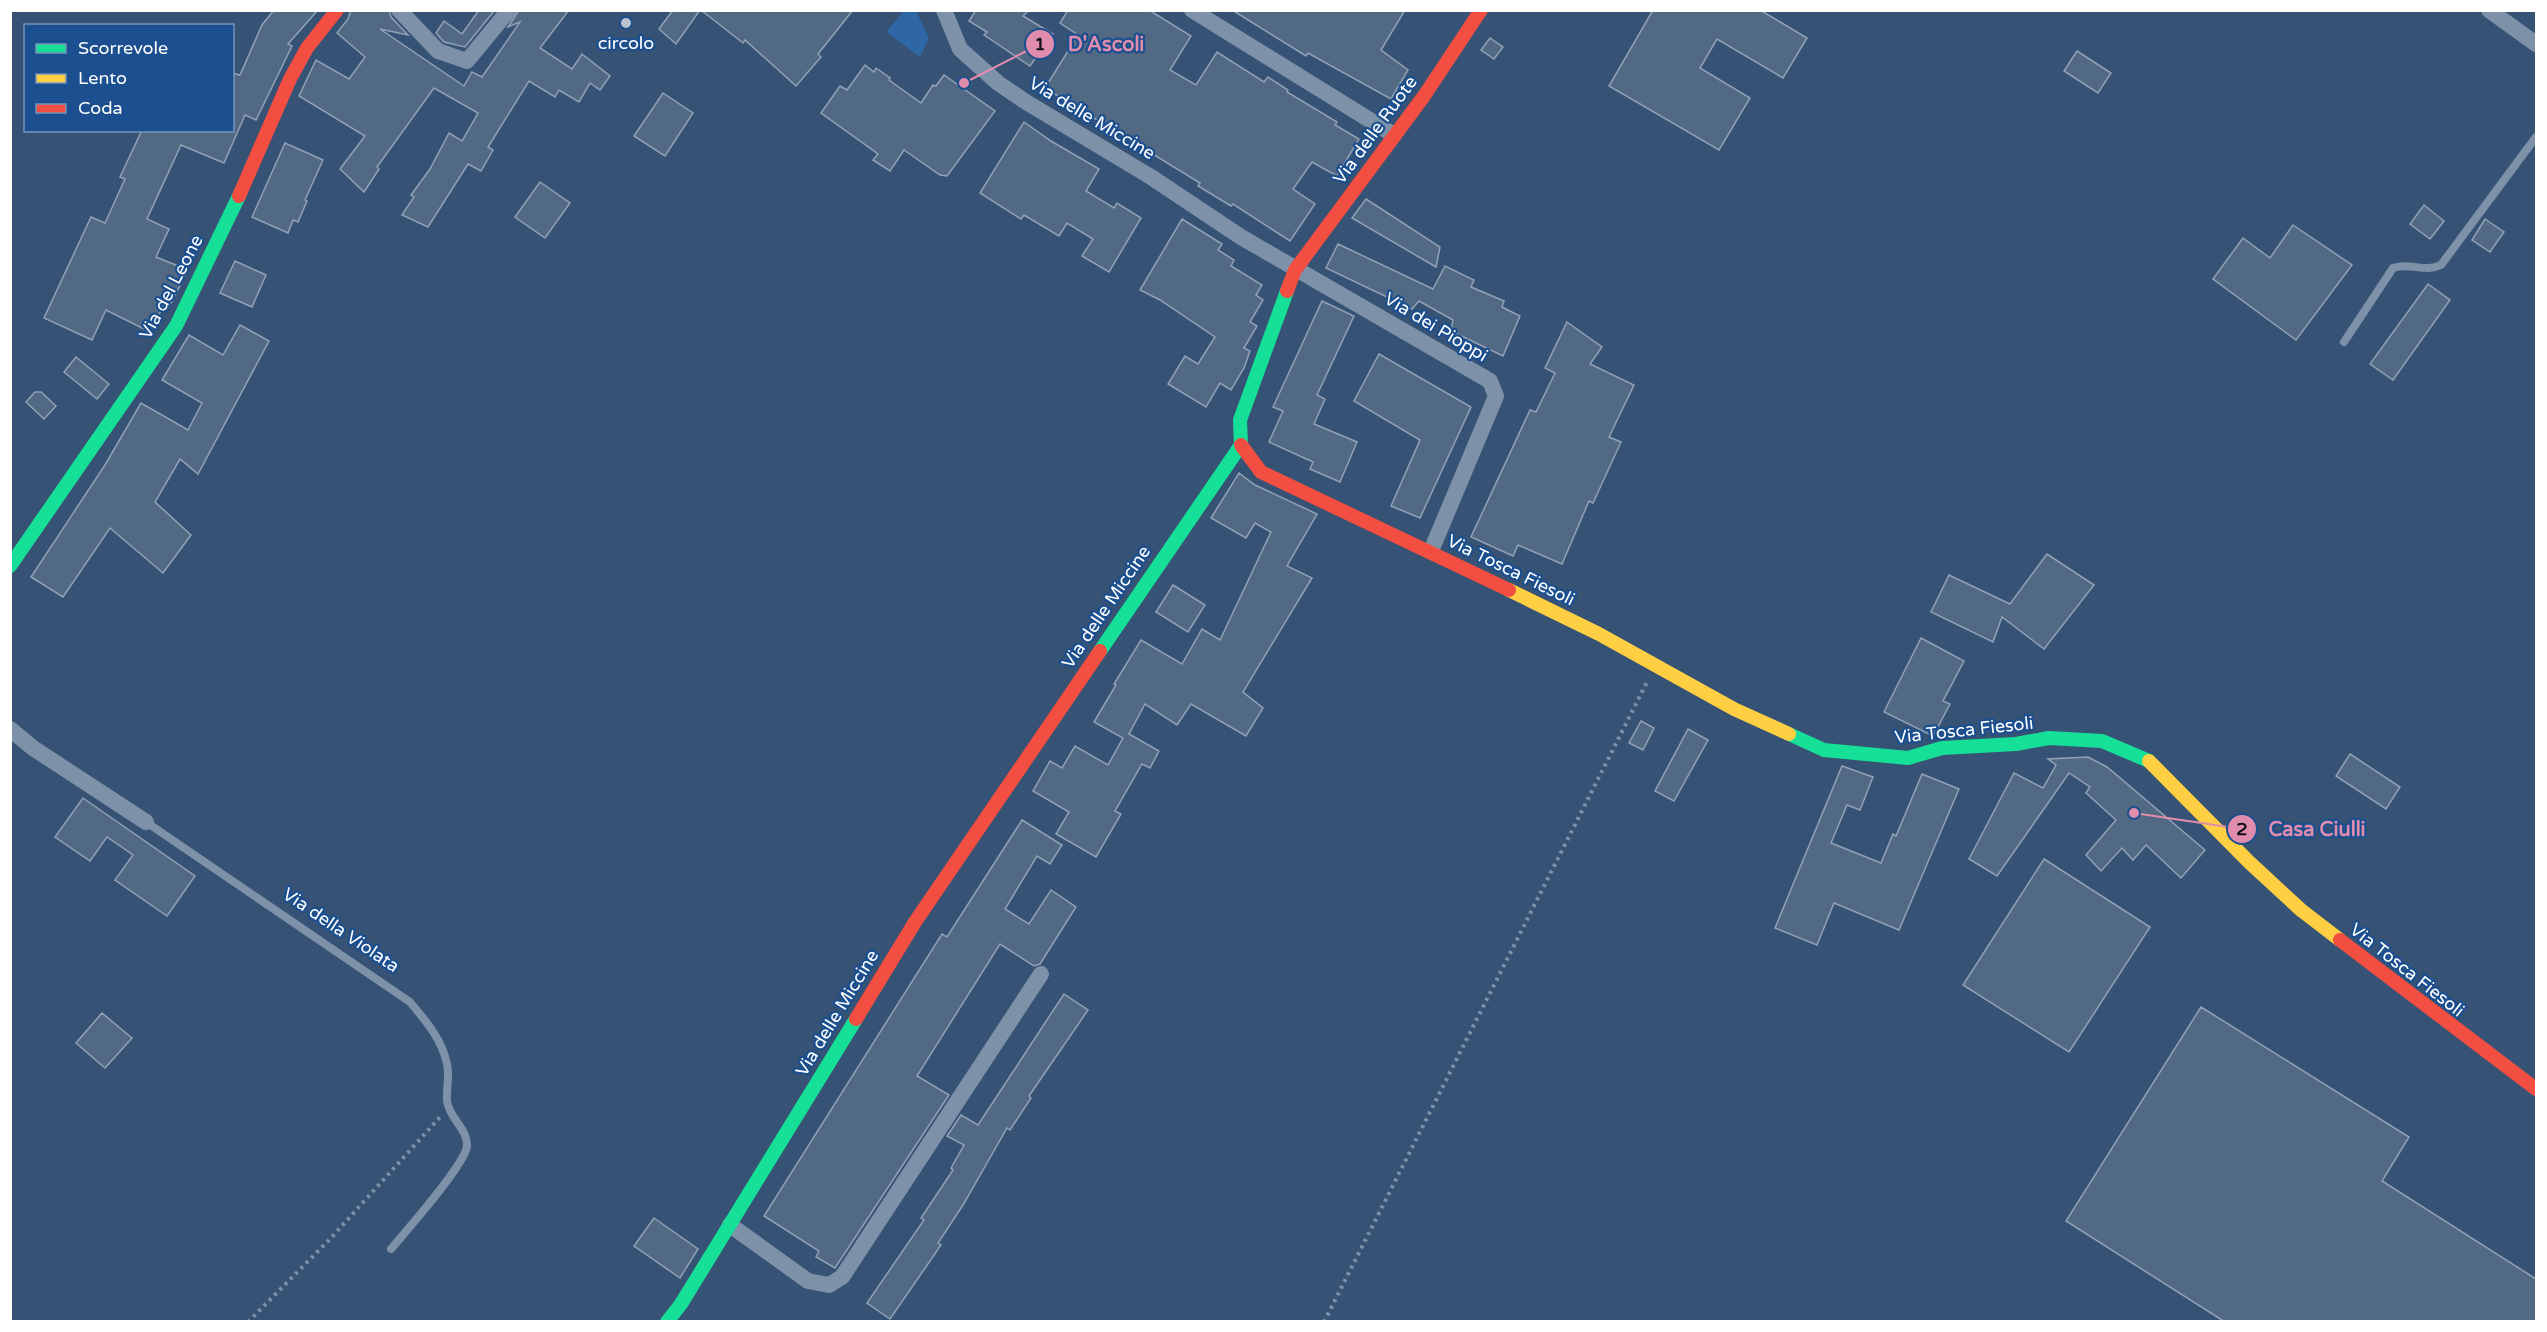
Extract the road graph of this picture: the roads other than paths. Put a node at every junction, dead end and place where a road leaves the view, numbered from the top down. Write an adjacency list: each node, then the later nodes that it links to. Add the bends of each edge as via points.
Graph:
1 (337, 10): 15 (street, Via del Leone, via 307,48 290,79 222,234 176,326)
2 (399, 10): 3 (street, via 438,51 467,62)
3 (509, 10)
4 (944, 10): 11 (street, Via delle Miccine, via 960,49 998,83)
5 (1192, 10): 9 (street)
6 (1481, 10): 9 (street, Via delle Ruote)
7 (2489, 10): 8 (street)
8 (2536, 44)
9 (1395, 135): 11 (street, Via delle Ruote)
10 (2536, 137): 12 (lane, via 2441,265 2432,269 2402,265 2393,268)
11 (1295, 270): 13 (street, via 1240,420); 14 (street, Via dei Pioppi, via 1323,282 1491,381 1496,396)
12 (2343, 342)
13 (1241, 445): 14 (street, Via Tosca Fiesoli, via 1261,472); 20 (street, Via delle Miccine, via 915,922)
14 (1431, 551): 19 (street, Via Tosca Fiesoli, via 1599,634 1734,709 1824,750 1908,758 1942,748 2049,738 2102,741 2152,762 2301,910)
15 (10, 566)
16 (10, 729): 17 (street, Via della Violata)
17 (146, 822): 21 (lane, Via della Violata, via 410,1002 439,1042 448,1065 450,1114 464,1132 467,1145 464,1156)
18 (1041, 974): 20 (street, via 842,1277 829,1285 808,1281)
19 (2536, 1089)
20 (730, 1225): 22 (street, Via delle Miccine)
21 (392, 1249)
22 (667, 1322)

